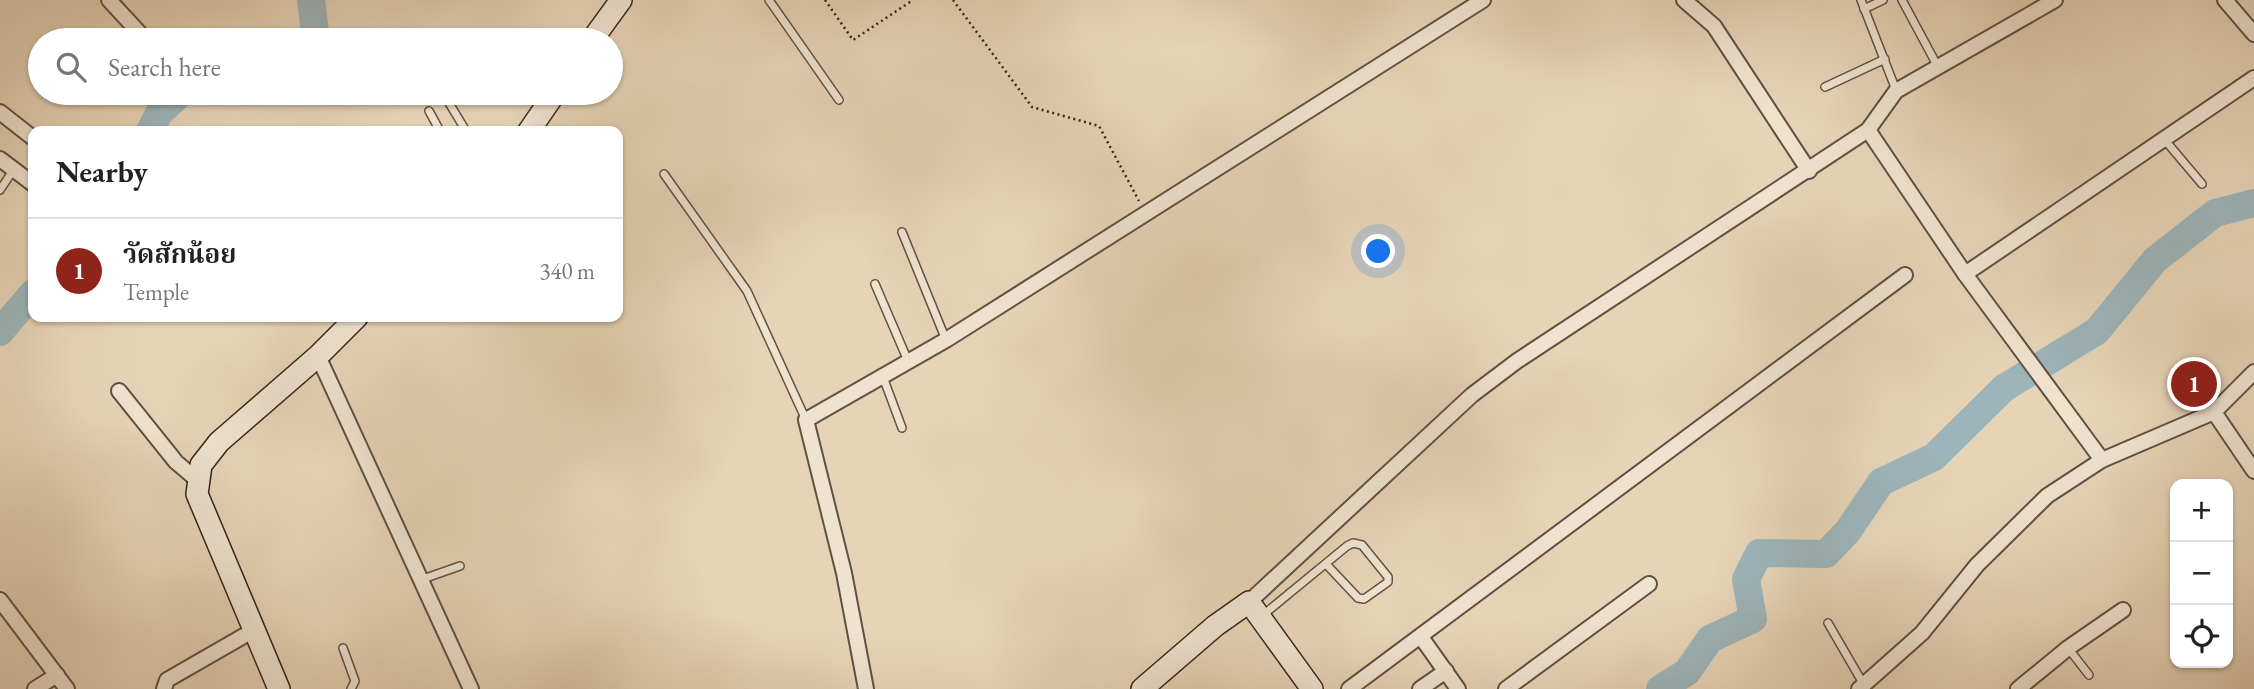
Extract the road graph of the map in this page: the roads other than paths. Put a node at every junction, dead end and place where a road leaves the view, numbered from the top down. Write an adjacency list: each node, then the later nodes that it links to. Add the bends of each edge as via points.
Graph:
1 (109, 0): 11 (street)
2 (621, 0): 12 (street)
3 (769, 0): 19 (lane)
4 (1483, 0): 42 (street)
5 (1684, 0): 32 (street, via 1714,26)
6 (1883, 0): 10 (lane)
7 (1902, 0): 15 (lane)
8 (2055, 0): 15 (street)
9 (2225, 0): 13 (street)
10 (1863, 4): 14 (lane)
11 (135, 28)
12 (601, 28)
13 (2254, 34)
14 (1885, 59): 17 (lane); 18 (lane)
15 (1939, 68): 18 (street)
16 (2254, 78): 29 (street)
17 (1825, 87)
18 (1896, 91): 27 (street)
19 (839, 100)
20 (450, 105): 25 (lane)
21 (545, 105): 26 (street)
22 (429, 111): 24 (lane)
23 (0, 112): 28 (street)
24 (437, 126)
25 (463, 126)
26 (533, 126)
27 (1868, 130): 32 (street); 38 (street)
28 (28, 134)
29 (2164, 139): 35 (lane); 38 (street)
30 (0, 159): 31 (street)
31 (13, 170): 34 (street); 36 (lane)
32 (1809, 171): 59 (street, via 1472,395)
33 (664, 174): 49 (lane, via 747,291)
34 (28, 180)
35 (2202, 184)
36 (0, 190)
37 (902, 232): 42 (lane)
38 (1965, 274): 51 (street)
39 (1905, 275): 63 (street)
40 (875, 284): 44 (lane)
41 (352, 322): 43 (street)
42 (946, 340): 44 (street)
43 (318, 356): 53 (street, via 219,442); 56 (street)
44 (908, 361): 46 (street)
45 (2254, 372): 48 (street)
46 (883, 377): 49 (street); 50 (lane)
47 (119, 391): 53 (street)
48 (2214, 412): 51 (street); 52 (street)
49 (806, 420): 76 (street, via 844,573)
50 (902, 428)
51 (2102, 460): 69 (street, via 2047,496 1977,565 1922,633)
52 (2254, 471)
53 (196, 480): 62 (street, via 197,494)
54 (1326, 564): 54 (lane, via 1353,542 1362,545 1388,582 1364,599 1358,598); 59 (lane)
55 (460, 566): 56 (lane)
56 (420, 581): 75 (street)
57 (1649, 584): 82 (street)
58 (0, 600): 67 (street)
59 (1255, 609): 77 (street, via 1215,626); 78 (street)
60 (2123, 610): 65 (street)
61 (1828, 624): 69 (lane)
62 (254, 630): 72 (street, via 167,680); 73 (street)
63 (1421, 637): 66 (street); 79 (street)
64 (343, 648): 74 (lane, via 355,681)
65 (2068, 648): 68 (lane); 83 (street)
66 (1446, 671): 80 (street); 81 (street)
67 (57, 675): 70 (street); 71 (street)
68 (2089, 675)
69 (1862, 687)
70 (34, 689)
71 (67, 689)
72 (164, 689)
73 (279, 689)
74 (351, 689)
75 (471, 689)
76 (866, 689)
77 (1142, 689)
78 (1312, 689)
79 (1349, 689)
80 (1420, 689)
81 (1458, 689)
82 (1506, 689)
83 (2018, 689)

